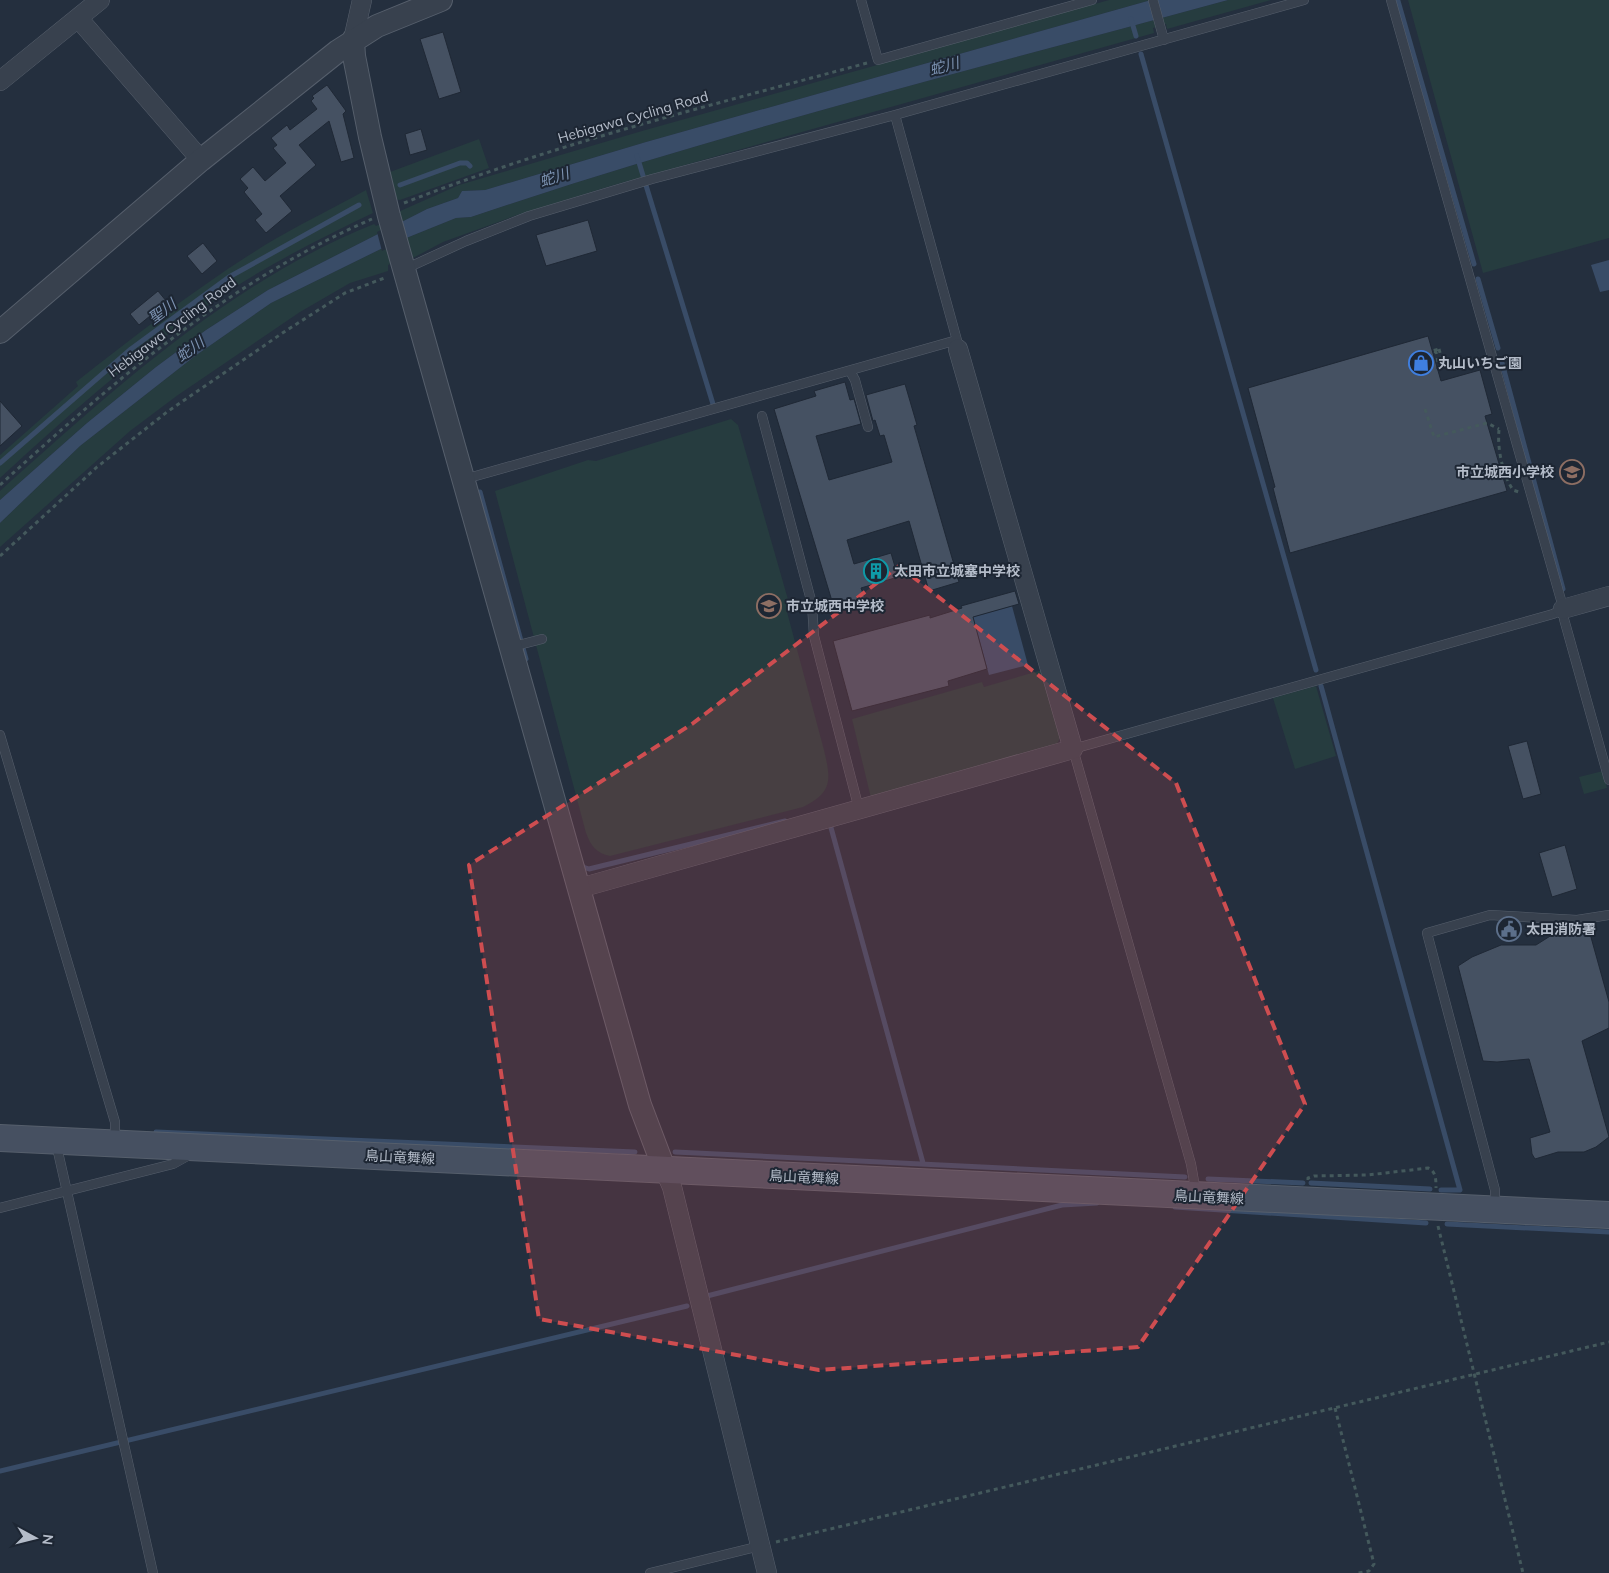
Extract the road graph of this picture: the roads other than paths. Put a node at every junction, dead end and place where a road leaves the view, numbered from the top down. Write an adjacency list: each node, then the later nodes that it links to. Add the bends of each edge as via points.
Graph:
1 (100, 0): 9 (street)
2 (362, 0): 11 (street)
3 (441, 0): 11 (street, via 376,26)
4 (861, 0): 5 (lane, via 878,60)
5 (1092, 0)
6 (1153, 0): 10 (lane)
7 (1304, 0): 10 (lane)
8 (1391, 0): 23 (lane)
9 (78, 18): 12 (street); 14 (street)
10 (1163, 37): 13 (lane)
11 (353, 40): 14 (street); 15 (street, via 370,137)
12 (0, 81)
13 (895, 115): 15 (lane, via 652,179 529,216); 17 (lane)
14 (201, 160): 16 (street)
15 (404, 266): 21 (street)
16 (0, 332)
17 (958, 344): 18 (lane); 27 (street)
18 (850, 371): 20 (lane); 21 (lane)
19 (762, 416): 29 (lane, via 812,604 814,636)
20 (868, 427)
21 (465, 479): 25 (street)
22 (1609, 596): 23 (street)
23 (1563, 609): 27 (lane); 28 (lane)
24 (542, 639): 25 (lane)
25 (520, 645): 30 (street)
26 (0, 735): 34 (lane, via 115,1122)
27 (1073, 749): 29 (street); 38 (lane, via 1191,1164)
28 (1609, 780)
29 (859, 809): 30 (street)
30 (580, 888): 36 (street, via 640,1105)
31 (1609, 915): 40 (lane, via 1577,920 1490,915 1427,933 1495,1190)
32 (0, 1138): 33 (main road, 鳥山竜舞線)
33 (56, 1140): 34 (main road, 鳥山竜舞線); 37 (lane)
34 (115, 1142): 35 (main road, 鳥山竜舞線)
35 (202, 1147): 36 (main road, 鳥山竜舞線); 37 (lane, via 172,1164)
36 (665, 1171): 38 (main road, 鳥山竜舞線); 42 (street, via 672,1187)
37 (66, 1192): 39 (lane); 43 (lane)
38 (1196, 1196): 40 (main road, 鳥山竜舞線)
39 (0, 1208)
40 (1495, 1210): 41 (main road, 鳥山竜舞線)
41 (1609, 1215)
42 (760, 1546): 44 (lane); 45 (street)
43 (153, 1573)
44 (650, 1573)
45 (767, 1573)

